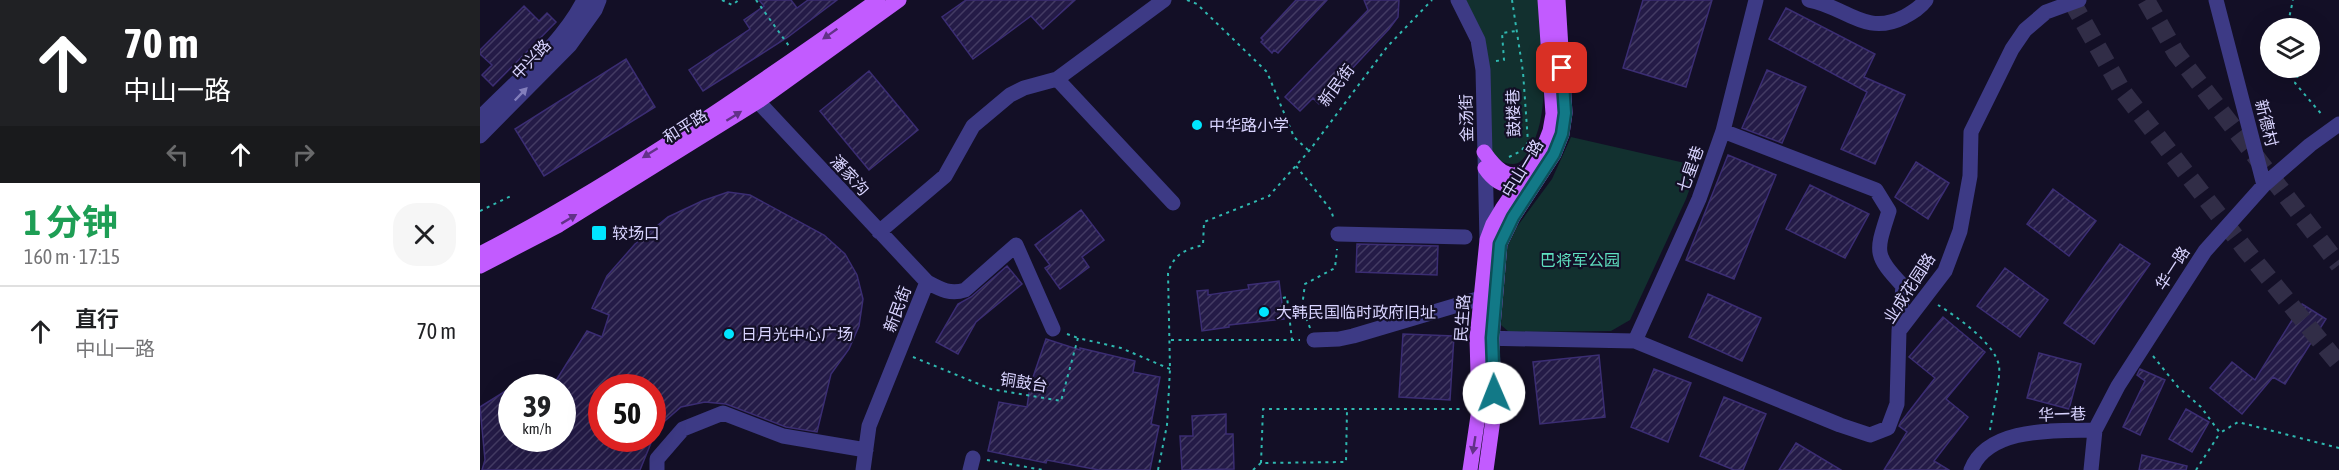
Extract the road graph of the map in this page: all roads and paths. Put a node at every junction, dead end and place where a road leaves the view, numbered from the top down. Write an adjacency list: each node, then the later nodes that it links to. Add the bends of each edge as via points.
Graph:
1 (584, 0): 28 (street, 中兴路, via 560,36)
2 (598, 0): 31 (street, 中兴路, one-way to 2, via 570,45)
3 (722, 0): 4 (path, via 732,5)
4 (739, 0)
5 (756, 0): 23 (path)
6 (878, 0): 23 (main road, 和平路, one-way to 23)
7 (899, 0): 27 (main road, 和平路)
8 (1164, 0): 26 (street)
9 (1187, 0): 32 (path, via 1197,4 1267,72 1294,137)
10 (1432, 0): 32 (path, 新民街, via 1387,47)
11 (1458, 0): 34 (street, 金汤街, via 1481,53)
12 (1512, 0): 22 (path, 鼓楼巷)
13 (1545, 0): 36 (main road, 中山一路, via 1553,114)
14 (1558, 0): 36 (main road, 中山一路, via 1565,113 1554,154)
15 (1756, 0): 30 (street, 七星巷)
16 (1809, 0): 17 (street, via 1868,24 1895,21)
17 (1926, 0)
18 (2079, 0): 49 (street, 业成花园路, via 2046,12 2025,30 2012,50 1971,132 1970,176 1960,231 1945,271)
19 (2216, 0): 37 (street, 新德村)
20 (2293, 0): 21 (path)
21 (2289, 18)
22 (1517, 31): 24 (path, via 1502,33 1504,60); 33 (path, 鼓楼巷, via 1528,142)
23 (798, 57): 27 (main road, 和平路)
24 (1494, 61)
25 (2297, 78): 29 (path, via 2295,83)
26 (1057, 79): 40 (street); 42 (street, via 1010,95 973,126 945,176)
27 (753, 97): 42 (street, 潘家沟); 46 (main road, 和平路, one-way to 46); 47 (main road, 和平路, one-way to 27, via 559,225)
28 (480, 118)
29 (2336, 126): 37 (street, 华一路)
30 (1723, 131): 53 (street, via 1876,190 1888,211 1878,246 1882,262 1903,286); 58 (street, 七星巷, via 1699,199)
31 (480, 136)
32 (1309, 151): 35 (path, 新民街)
33 (1509, 157)
34 (1485, 160): 36 (main road, via 1513,176); 38 (main road, via 1491,177 1502,184); 45 (street, 金汤街)
35 (1296, 166): 43 (path, via 1331,210); 55 (path, 新民街, via 1269,196 1204,222 1203,245 1178,254 1171,263)
36 (1537, 169): 38 (main road, via 1533,180); 45 (main road, 中山一路, via 1513,217)
37 (2265, 185): 59 (street, 华一路, via 2205,251)
38 (1518, 186): 45 (main road, 中山一路, via 1493,224)
39 (511, 196): 41 (path)
40 (1173, 203)
41 (480, 211)
42 (879, 232): 48 (street, 潘家沟)
43 (1338, 234): 44 (street); 57 (path, via 1335,268 1305,284 1302,307)
44 (1465, 237)
45 (1494, 242): 51 (main road, 民生路); 54 (main road, 民生路)
46 (480, 254)
47 (480, 266)
48 (927, 282): 52 (street, 新民街, via 944,291 965,290 1016,245); 60 (street, 新民街)
49 (1926, 296): 53 (street, 业成花园路); 66 (path, via 1963,321 1994,354 1999,367)
50 (1283, 298): 56 (path, via 1287,297)
51 (1481, 298): 54 (main road, 民生路); 57 (street, via 1353,336)
52 (1053, 329)
53 (1899, 331): 58 (street, 业成花园路, via 1897,404 1888,428 1870,435)
54 (1485, 338): 58 (street, 业成花园路); 62 (main road, 民生路); 77 (main road, 民生路, via 1494,412)
55 (1171, 340): 56 (path); 61 (path)
56 (1292, 340): 57 (path)
57 (1314, 340)
58 (1635, 341)
59 (2141, 348): 64 (street, 华一路); 65 (path, via 2152,354)
60 (900, 351): 61 (path, 铜鼓台, via 991,389 1061,401 1078,338 1121,348); 68 (street, 新民街, via 869,426)
61 (1170, 369): 74 (path, via 1167,425)
62 (1479, 409): 63 (path); 76 (main road, 民生路, one-way to 76)
63 (1347, 410): 69 (path, via 1346,462); 69 (path, via 1263,409)
64 (2096, 430): 66 (street, 华一巷, via 2039,431); 79 (street, 华一路)
65 (2220, 433): 67 (path, via 2238,422); 80 (path)
66 (1987, 448): 78 (street)
67 (2339, 448)
68 (866, 450): 71 (street, via 783,436 723,413 683,429 657,459); 72 (street, 新民街)
69 (1261, 463): 75 (path)
70 (972, 464): 73 (path)
71 (657, 470)
72 (863, 470)
73 (1043, 470)
74 (1158, 470)
75 (1253, 470)
76 (1470, 470)
77 (1486, 470)
78 (1971, 470)
79 (2091, 470)
80 (2196, 470)

